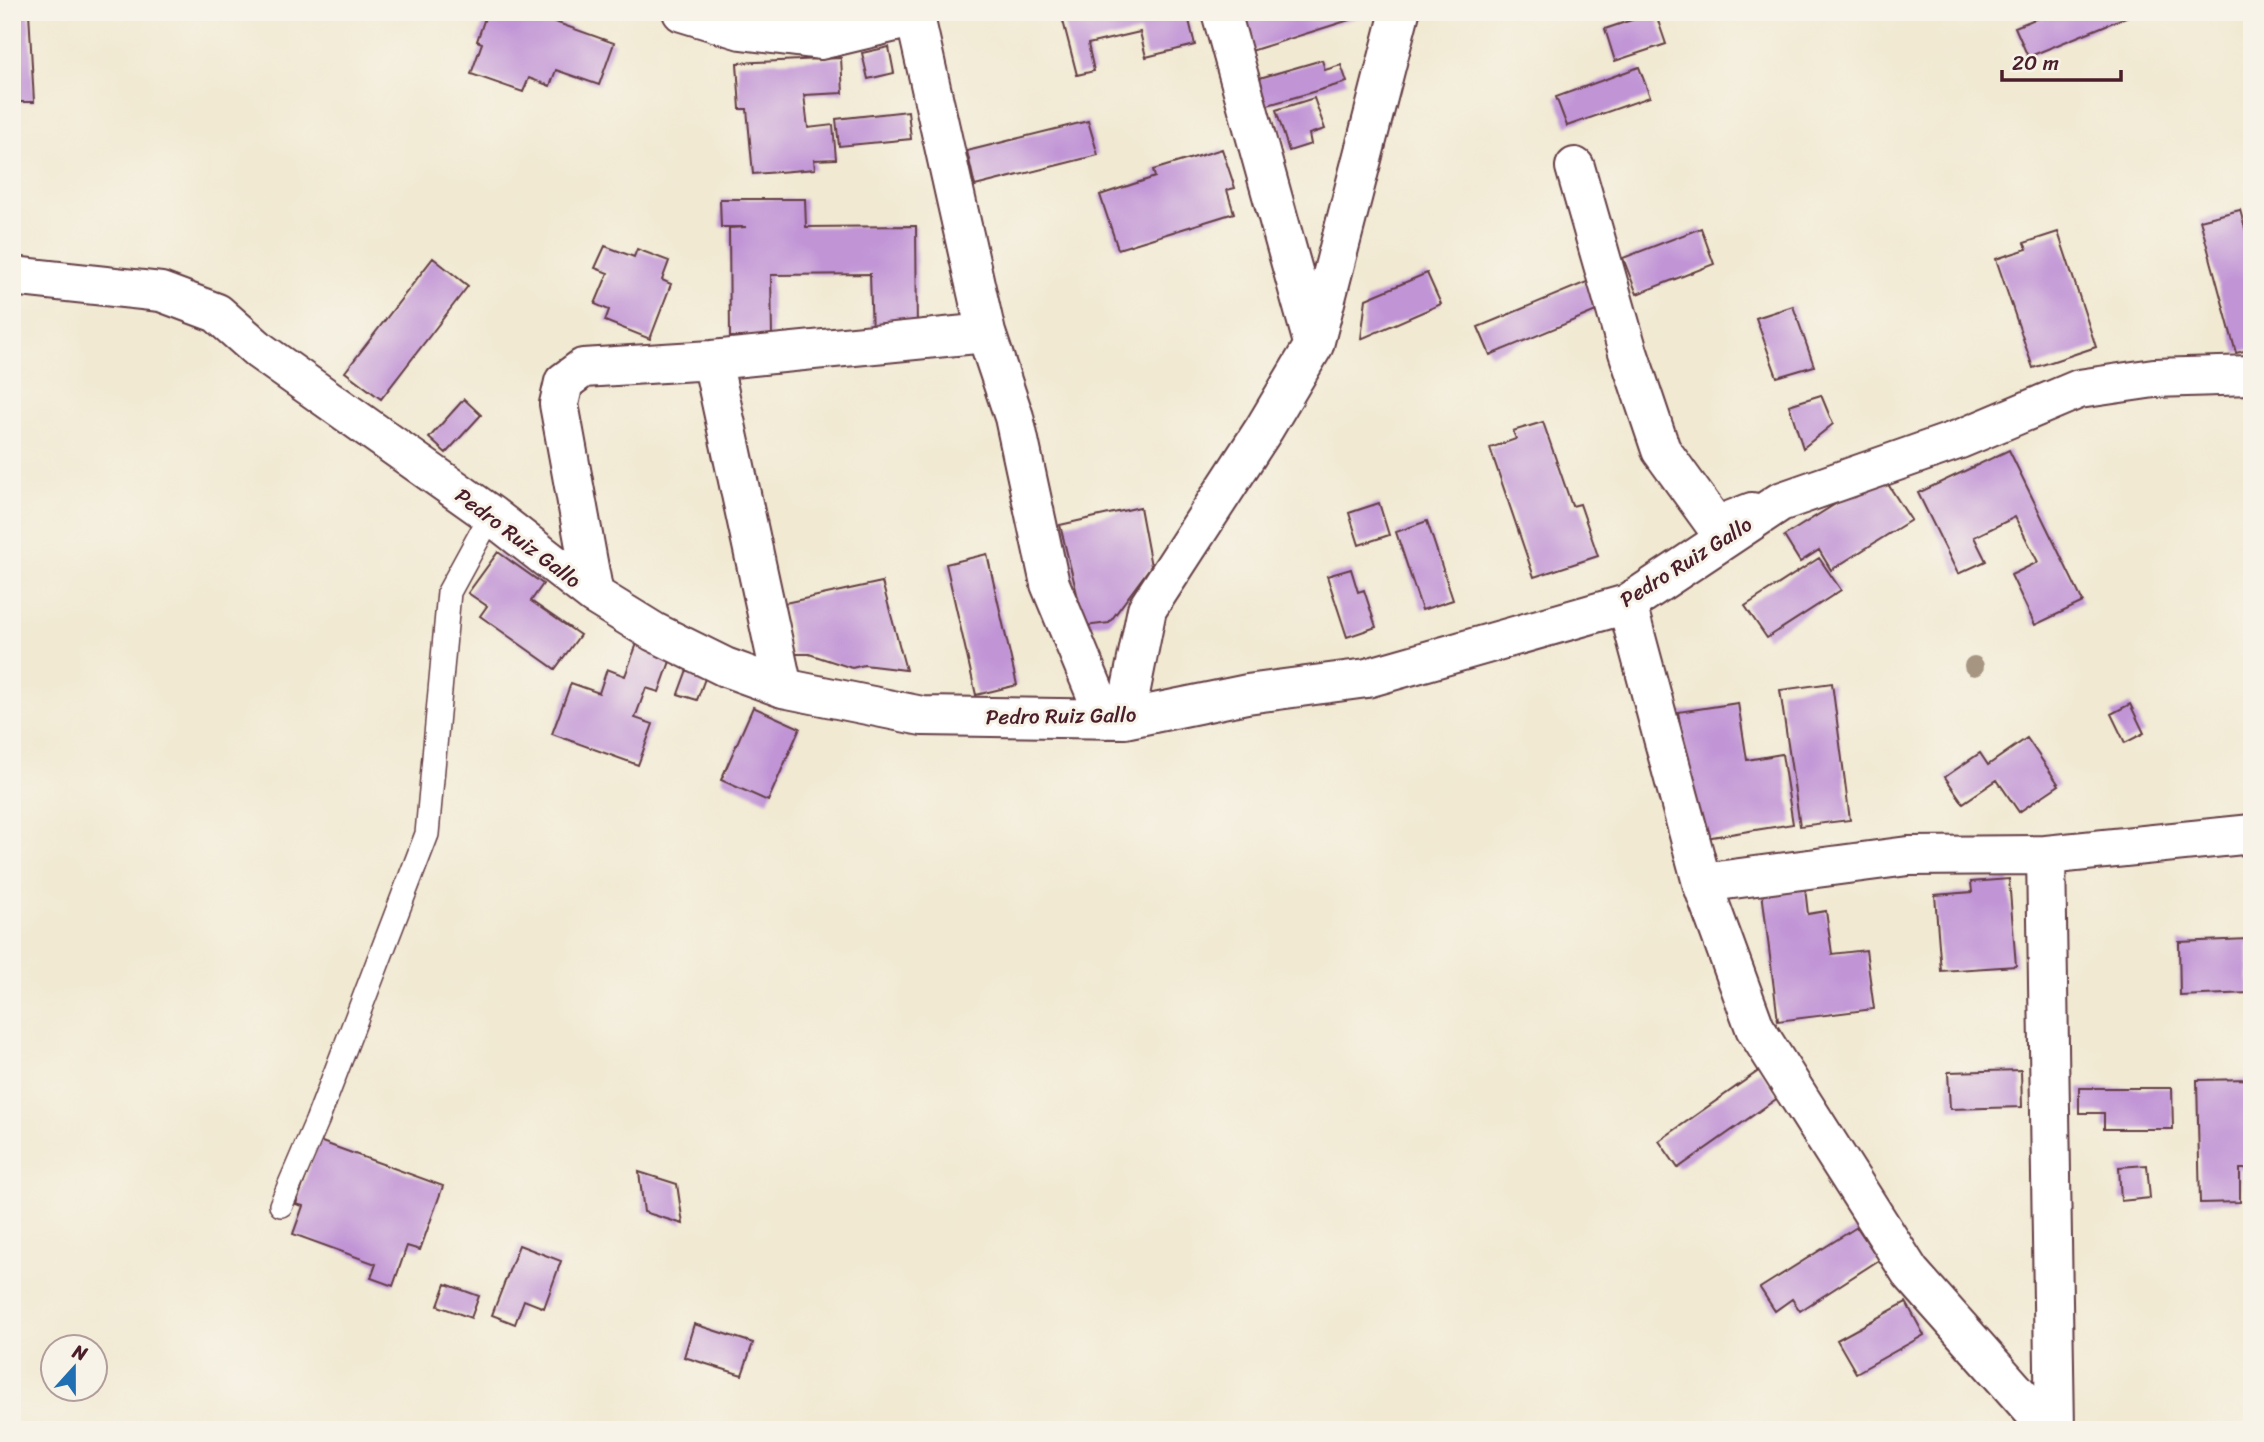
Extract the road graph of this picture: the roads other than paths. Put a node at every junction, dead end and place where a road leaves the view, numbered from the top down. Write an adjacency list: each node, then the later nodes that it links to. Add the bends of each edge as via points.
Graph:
1 (682, 12): 4 (street, via 741,30 820,40)
2 (1221, 12): 8 (street)
3 (1400, 12): 8 (street)
4 (915, 15): 7 (street)
5 (1575, 167): 11 (street, via 1661,450 1716,526)
6 (12, 276): 12 (street, Pedro Ruiz Gallo, via 160,292 217,313 260,351)
7 (986, 333): 9 (street); 16 (street, via 1014,418 1051,584)
8 (1314, 345): 16 (street, via 1147,609)
9 (712, 360): 13 (street, via 583,368 564,382 559,404); 15 (street)
10 (2252, 375): 11 (street, Pedro Ruiz Gallo, via 2154,378 2079,389 1960,439)
11 (1780, 502): 14 (street, Pedro Ruiz Gallo)
12 (491, 515): 13 (street, Pedro Ruiz Gallo); 20 (lane, via 449,592 427,834)
13 (594, 596): 15 (street, Pedro Ruiz Gallo, via 725,667)
14 (1627, 604): 16 (street, Pedro Ruiz Gallo, via 1367,678 1247,694); 19 (street)
15 (783, 688): 16 (street, Pedro Ruiz Gallo, via 922,716)
16 (1116, 719)
17 (2252, 834): 18 (street)
18 (2046, 855): 19 (street, via 1908,856); 21 (street)
19 (1702, 883): 21 (street, via 1755,1028 1910,1272)
20 (281, 1205)
21 (2052, 1430)

